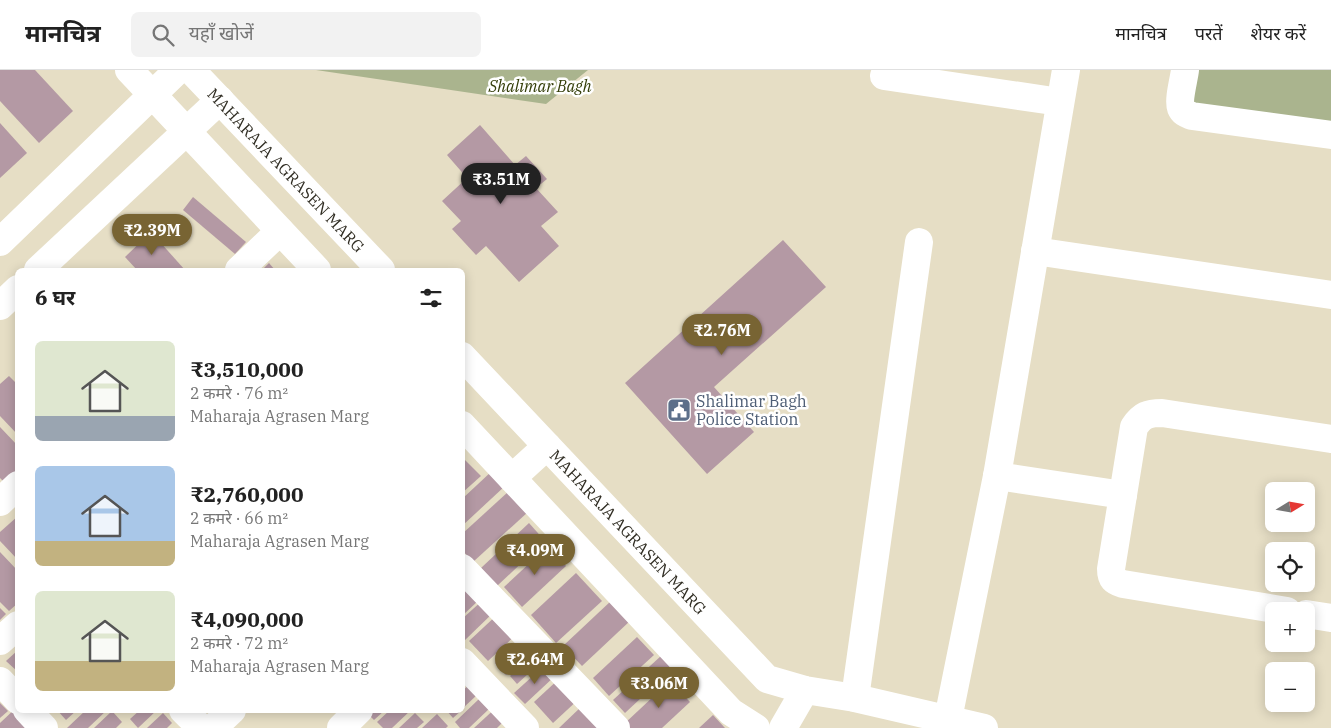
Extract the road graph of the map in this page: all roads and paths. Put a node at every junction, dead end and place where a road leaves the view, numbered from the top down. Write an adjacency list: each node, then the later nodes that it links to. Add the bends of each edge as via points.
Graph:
1 (129, 70): 7 (street)
2 (178, 70): 7 (street)
3 (192, 70): 8 (street, MAHARAJA AGRASEN MARG)
4 (1066, 70): 9 (street)
5 (1185, 70): 11 (street, via 1181,101 1184,113)
6 (884, 76): 9 (street)
7 (152, 95): 10 (street); 13 (street)
8 (220, 100): 10 (street); 19 (street, MAHARAJA AGRASEN MARG)
9 (1060, 102): 15 (street)
10 (186, 131): 12 (street); 16 (street)
11 (1331, 135)
12 (280, 231): 17 (street); 18 (street)
13 (0, 242)
14 (919, 242): 42 (street)
15 (1035, 251): 21 (street); 27 (street)
16 (40, 268)
17 (241, 268)
18 (315, 268)
19 (379, 268)
20 (15, 292): 22 (street)
21 (1331, 295)
22 (0, 306)
23 (465, 359): 26 (street, MAHARAJA AGRASEN MARG)
24 (465, 428): 28 (street)
25 (1331, 439): 30 (street, via 1150,413 1140,417 1134,427)
26 (547, 446): 28 (street); 40 (street, MAHARAJA AGRASEN MARG, via 767,679)
27 (997, 476): 30 (street); 46 (street)
28 (512, 478): 52 (street, via 731,712)
29 (15, 488): 31 (street)
30 (1123, 496): 33 (street, via 1111,569 1111,577 1116,582)
31 (0, 502)
32 (465, 571): 51 (street)
33 (1265, 607)
34 (1315, 615): 35 (street)
35 (1331, 618)
36 (15, 628): 37 (street)
37 (0, 641)
38 (465, 665): 50 (street)
39 (0, 681): 41 (street)
40 (805, 690): 42 (street, MAHARAJA AGRASEN MARG); 53 (street)
41 (15, 697)
42 (855, 698): 46 (street, MAHARAJA AGRASEN MARG)
43 (30, 713): 47 (street)
44 (187, 713): 48 (street)
45 (229, 713): 49 (street)
46 (948, 719): 54 (street, MAHARAJA AGRASEN MARG)
47 (44, 728)
48 (200, 728)
49 (212, 728)
50 (524, 728)
51 (616, 728)
52 (756, 728)
53 (783, 728)
54 (984, 728)

